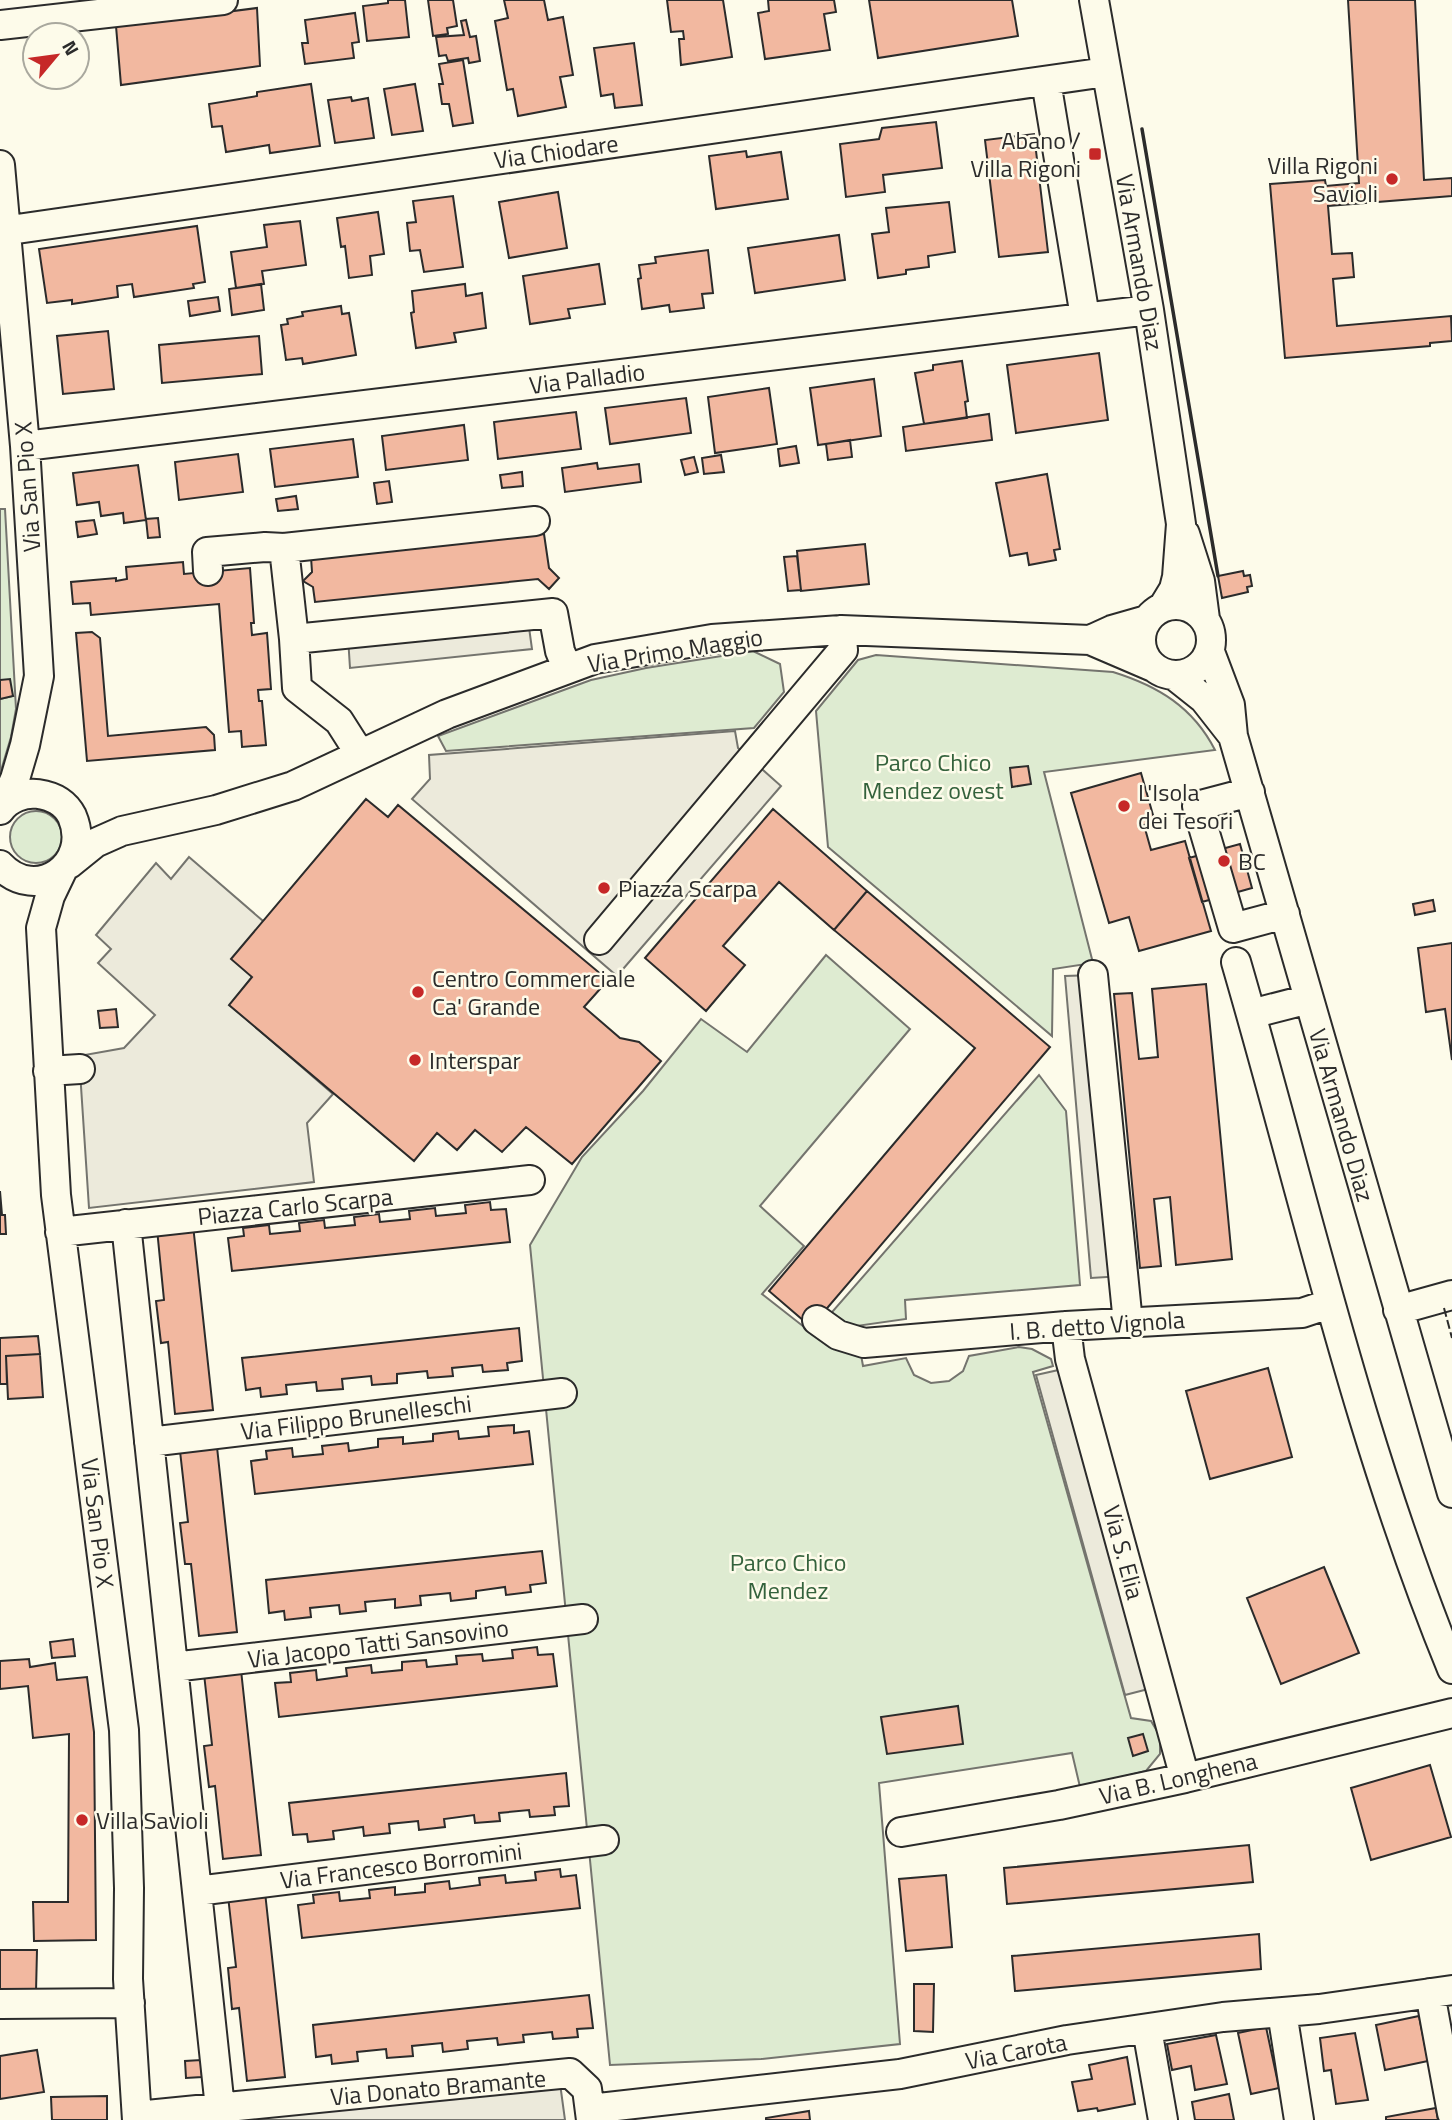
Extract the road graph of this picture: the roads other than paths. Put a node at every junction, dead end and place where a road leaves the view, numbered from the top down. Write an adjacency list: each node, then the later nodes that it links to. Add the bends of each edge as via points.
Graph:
1 (223, 0): 3 (street)
2 (1094, 0): 4 (street, Via Armando Diaz)
3 (0, 25)
4 (1106, 72): 5 (street, Via Chiodare); 8 (street, Via Armando Diaz)
5 (1046, 81): 7 (street, Via Chiodare); 9 (street)
6 (0, 165): 7 (street, Via San Pio X)
7 (7, 232): 10 (street, Via San Pio X)
8 (1149, 310): 9 (street, Via Palladio); 12 (street, Via Armando Diaz)
9 (1084, 317): 10 (street, Via Palladio)
10 (25, 446): 26 (street, Via San Pio X, via 39,676 25,744)
11 (535, 521): 13 (street)
12 (1181, 524): 15 (street, Via Armando Diaz, via 1174,589); 16 (street, Via Armando Diaz, via 1200,581)
13 (284, 548): 14 (street, via 207,552); 18 (street)
14 (208, 571)
15 (1155, 613): 16 (street, via 1174,604 1186,605); 19 (street, Via Primo Maggio); 22 (street, via 1142,631 1141,644 1144,656)
16 (1205, 619): 20 (street, via 1211,629)
17 (841, 630): 19 (street, Via Primo Maggio); 21 (street, Via Primo Maggio, via 712,639); 33 (street, via 843,650)
18 (293, 639): 21 (street, via 553,613 559,651); 24 (street, via 297,688 339,721)
19 (1090, 640): 22 (street, Via Primo Maggio)
20 (1210, 652): 22 (street, via 1190,673); 23 (street, Via Armando Diaz, via 1230,705)
21 (567, 668): 24 (street, Via Primo Maggio, via 447,714)
22 (1164, 671): 23 (street, Via Armando Diaz, via 1204,699)
23 (1233, 736): 25 (street, Via Armando Diaz)
24 (360, 754): 28 (street, Via Primo Maggio, via 293,786 216,810)
25 (1251, 792): 31 (street, Via Armando Diaz); 31 (street, via 1197,806 1233,928)
26 (2, 807): 27 (street, Via Primo Maggio, via 33,793 49,796)
27 (69, 811): 28 (street, Via Primo Maggio); 30 (street, via 77,829 77,847)
28 (122, 831): 30 (street, Via Primo Maggio, via 95,843)
29 (2, 868): 30 (street, Via Primo Maggio, via 35,881); 32 (street, Via San Pio X)
30 (66, 868): 32 (street, Via San Pio X, via 50,896)
31 (1285, 914): 36 (street, Via Armando Diaz)
32 (41, 928): 39 (street, Via San Pio X)
33 (599, 940)
34 (1236, 962): 37 (street)
35 (1093, 975): 47 (street)
36 (1309, 999): 37 (street); 45 (street, Via Armando Diaz)
37 (1251, 1014): 44 (street)
38 (79, 1069): 39 (street)
39 (48, 1071): 42 (street, Via San Pio X)
40 (530, 1180): 41 (street, Piazza Carlo Scarpa)
41 (126, 1224): 42 (street, Piazza Carlo Scarpa); 50 (street)
42 (60, 1232): 61 (street, Via San Pio X, via 124,1730)
43 (1452, 1295): 45 (street)
44 (1329, 1304): 47 (street, I. B. detto Vignola, via 1302,1312); 54 (street, via 1380,1474)
45 (1398, 1310): 51 (street, Via Armando Diaz)
46 (817, 1320): 48 (street, I. B. detto Vignola, via 838,1335 864,1343)
47 (1128, 1323): 48 (street, I. B. detto Vignola)
48 (1066, 1326): 56 (street, Via S. Elia, via 1070,1359)
49 (562, 1393): 50 (street, Via Filippo Brunelleschi)
50 (149, 1441): 53 (street)
51 (1452, 1493)
52 (583, 1619): 53 (street, Via Jacopo Tatti Sansovino)
53 (173, 1667): 59 (street)
54 (1452, 1669)
55 (1452, 1713): 56 (street, Via B. Longhena)
56 (1185, 1778): 57 (street, Via B. Longhena)
57 (901, 1832)
58 (604, 1840): 59 (street, Via Francesco Borromini)
59 (197, 1891): 66 (street)
60 (1441, 1992): 63 (street, Via Carota); 67 (street)
61 (130, 2003): 62 (street); 69 (street, Via San Pio X)
62 (0, 2004)
63 (1282, 2012): 64 (street, Via Carota); 71 (street)
64 (1147, 2029): 65 (street, Via Carota); 70 (street)
65 (715, 2107): 68 (street, Via Carota)
66 (220, 2108): 68 (street, Via Donato Bramante, via 570,2073 587,2089); 69 (street, Via Donato Bramante)
67 (1452, 2113)
68 (591, 2115)
69 (137, 2118)
70 (1163, 2120)
71 (1299, 2120)

